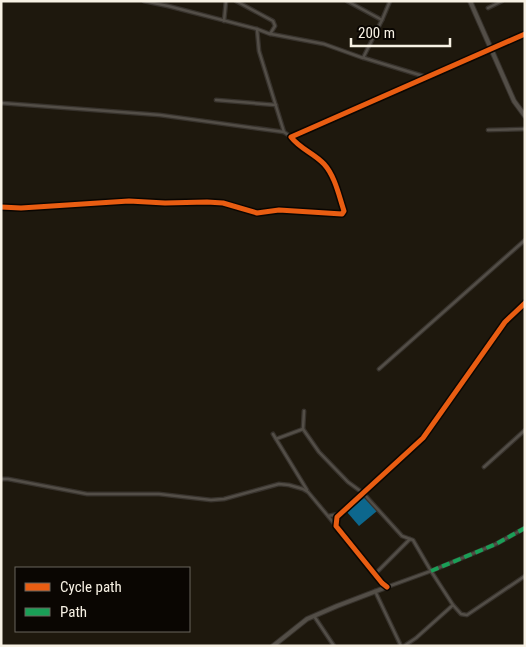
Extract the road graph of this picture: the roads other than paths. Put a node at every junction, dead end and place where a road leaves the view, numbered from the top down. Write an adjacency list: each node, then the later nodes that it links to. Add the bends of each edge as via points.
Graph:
1 (144, 1): 10 (street)
2 (226, 1): 10 (street)
3 (236, 1): 12 (street, via 273,21)
4 (348, 1): 9 (street)
5 (390, 1): 9 (street)
6 (470, 1): 14 (street)
7 (502, 1): 8 (street)
8 (488, 8)
9 (382, 20): 15 (street)
10 (224, 21): 11 (street)
11 (257, 29): 12 (street); 19 (street, via 258,51)
12 (270, 34): 15 (street, via 324,44)
13 (525, 34): 14 (street)
14 (491, 48): 16 (street); 20 (street, via 514,101)
15 (364, 58): 16 (street)
16 (424, 77): 24 (street)
17 (216, 100): 19 (street)
18 (1, 103): 23 (street, via 160,115)
19 (276, 105): 23 (street)
20 (525, 116)
21 (488, 130): 22 (street)
22 (525, 130)
23 (284, 132): 24 (street)
24 (291, 137): 25 (street, via 324,164 332,176 344,211 342,214 279,210 257,213 207,202 129,201 21,208)
25 (1, 206)
26 (525, 240): 28 (street)
27 (525, 303): 37 (street, via 505,322 423,438)
28 (379, 369)
29 (304, 411): 30 (street)
30 (303, 429): 33 (street); 37 (street, via 318,452)
31 (525, 430): 34 (street)
32 (273, 434): 33 (street)
33 (276, 439): 36 (street)
34 (484, 467)
35 (1, 479): 36 (street, via 87,494 159,494 211,500 279,484)
36 (308, 492): 39 (street)
37 (363, 493): 38 (street); 42 (street, via 402,536)
38 (339, 514): 39 (street); 40 (street)
39 (328, 516): 40 (street)
40 (336, 526): 44 (street)
41 (525, 528): 43 (street, via 496,544)
42 (410, 539): 43 (street); 44 (street)
43 (430, 571): 46 (street); 48 (street)
44 (375, 574): 46 (street)
45 (525, 576): 48 (street, via 467,615 461,614)
46 (387, 587): 47 (street)
47 (375, 591): 49 (street); 52 (street)
48 (453, 605): 52 (street, via 416,638)
49 (314, 616): 50 (street); 51 (street)
50 (273, 646)
51 (334, 646)
52 (402, 646)

